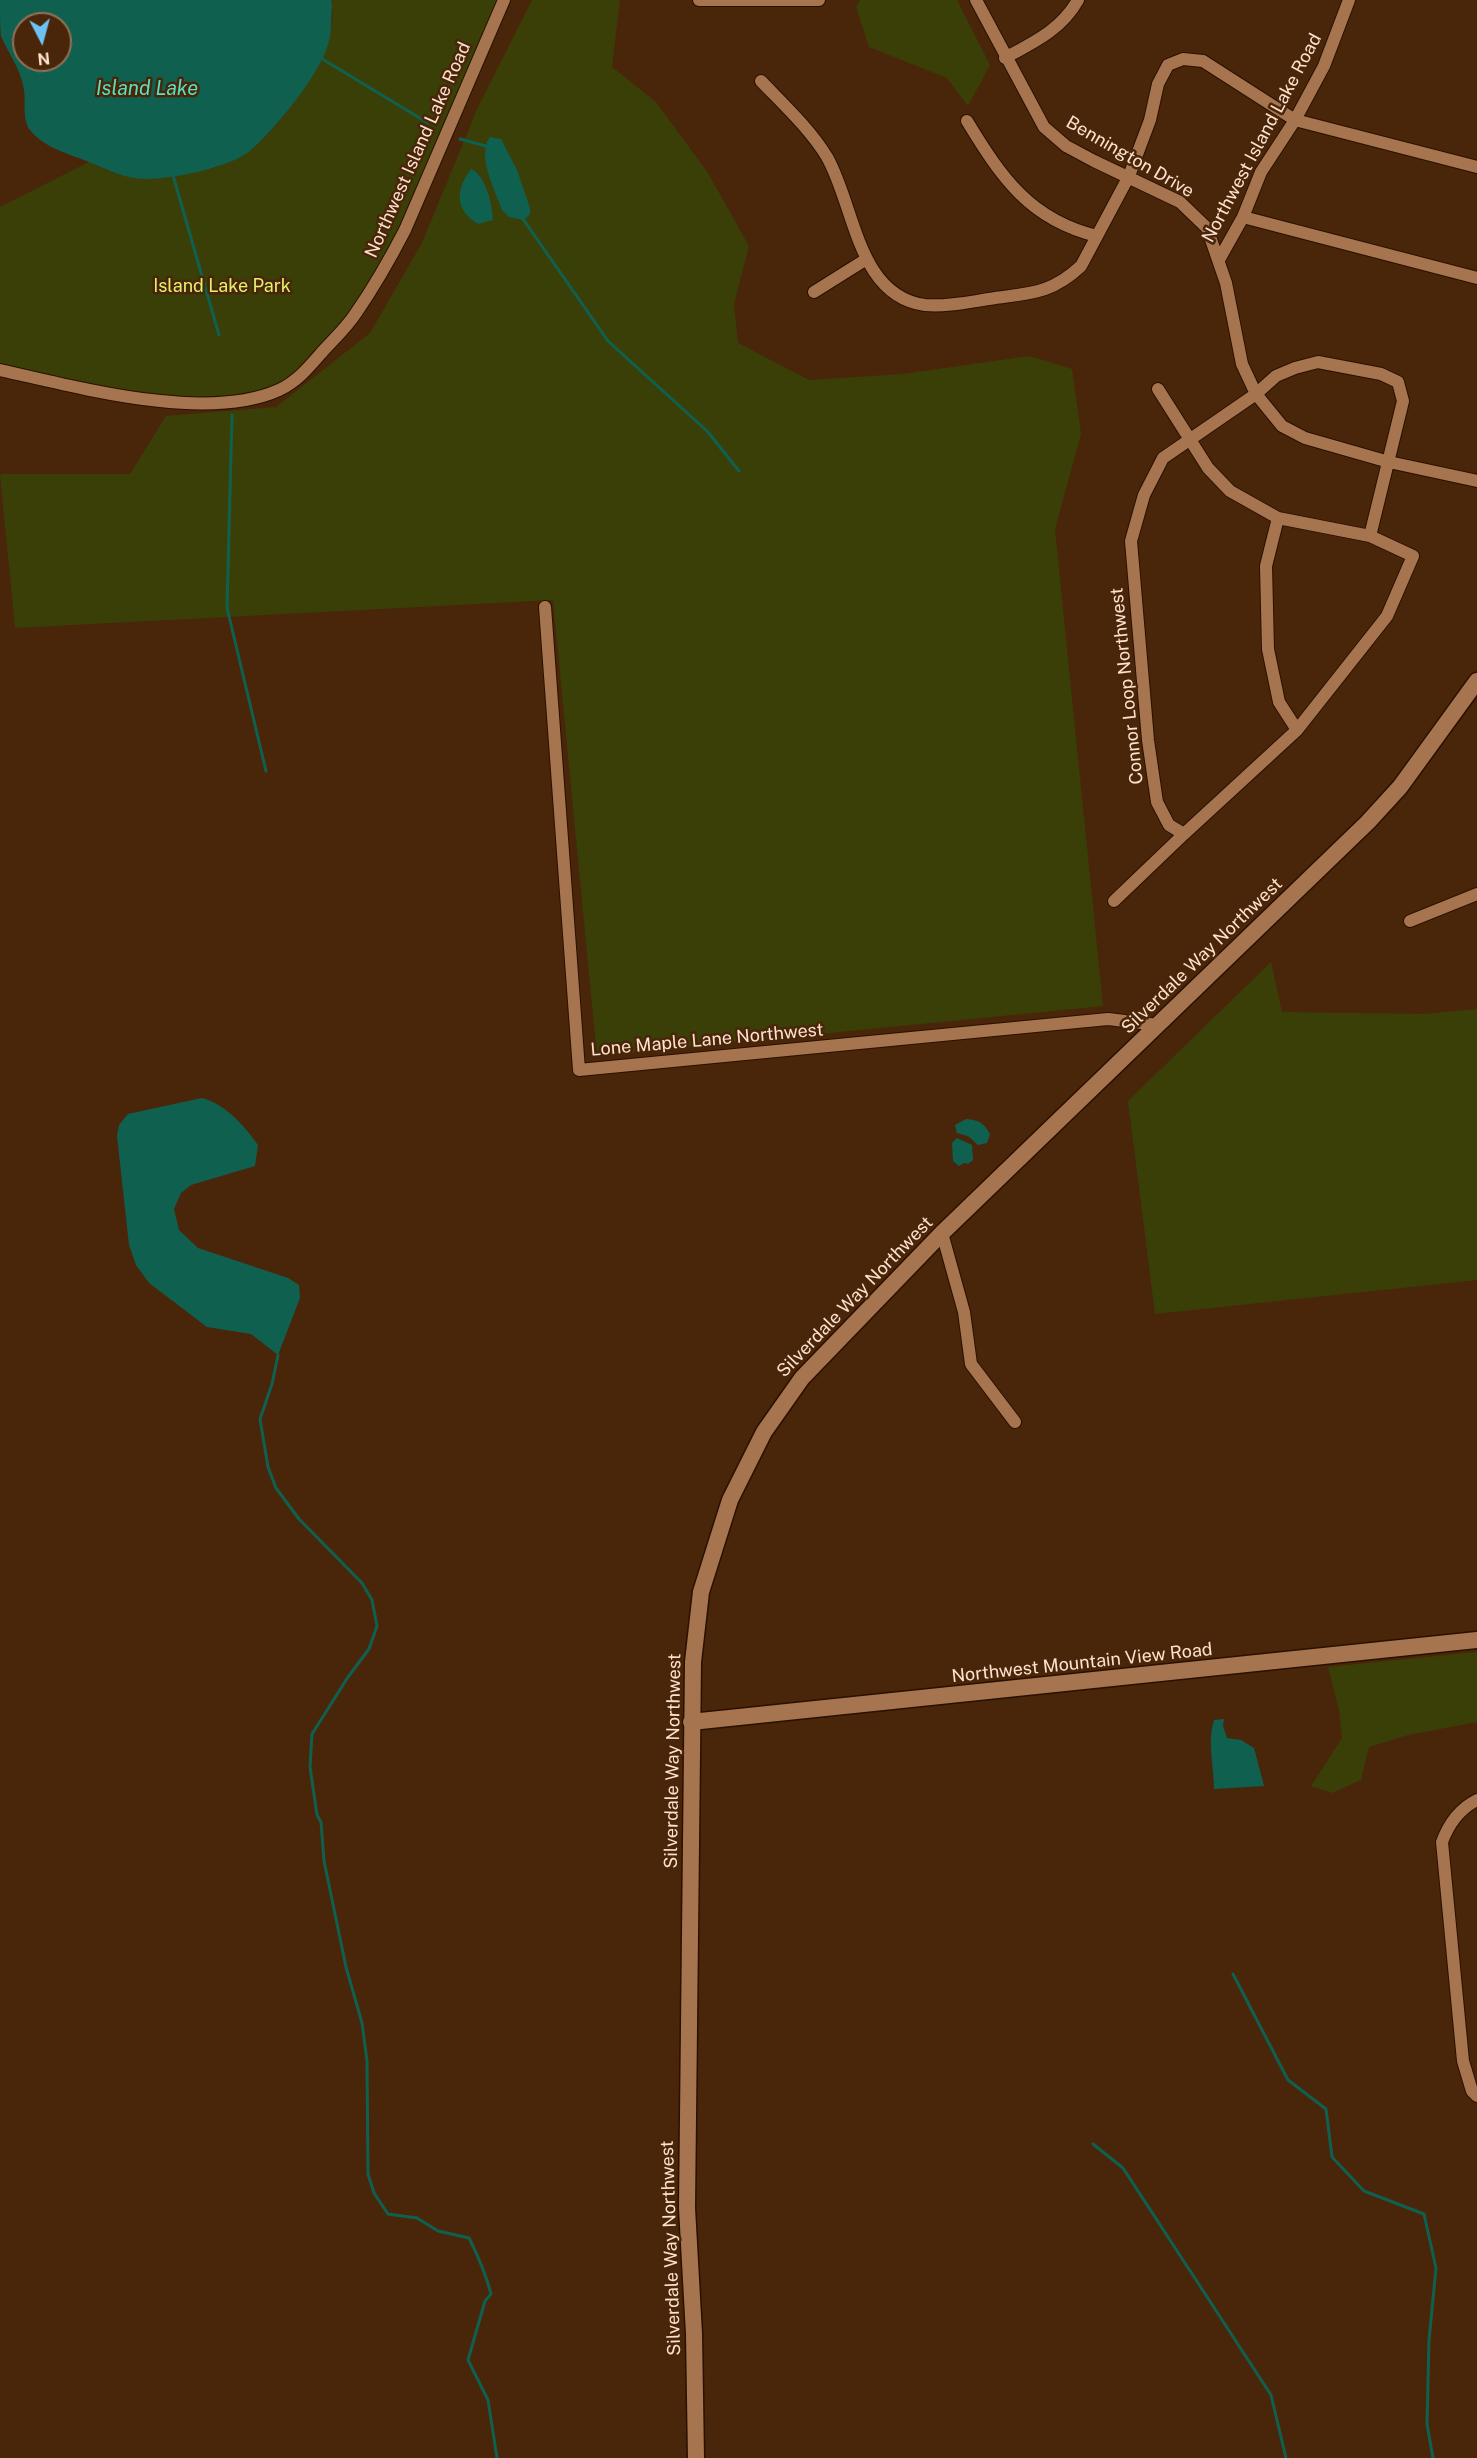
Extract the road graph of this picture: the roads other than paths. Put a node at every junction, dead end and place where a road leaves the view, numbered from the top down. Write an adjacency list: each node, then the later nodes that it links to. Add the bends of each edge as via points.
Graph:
1 (504, 0): 19 (street, Northwest Island Lake Road, via 389,261 356,314 302,375 280,390 243,402 207,404 156,401)
2 (699, 0): 3 (street)
3 (819, 0)
4 (976, 0): 7 (street, Bennington Drive)
5 (1078, 0): 7 (street, via 1057,28)
6 (1349, 0): 9 (street, Northwest Island Lake Road, via 1324,66)
7 (1005, 57): 12 (street, Bennington Drive, via 1044,127 1066,146)
8 (762, 81): 16 (street, via 826,156 846,197)
9 (1295, 120): 11 (street); 12 (street, via 1203,62 1183,59 1168,65 1158,84 1150,120); 13 (street, Northwest Island Lake Road, via 1262,172)
10 (967, 122): 14 (street, via 999,171 1030,206 1051,219)
11 (1477, 167)
12 (1129, 176): 14 (street); 15 (street, Bennington Drive, via 1180,202 1208,228)
13 (1243, 217): 15 (street, Northwest Island Lake Road); 17 (street)
14 (1097, 236): 16 (street, via 1081,266 1048,290 961,303 925,305 904,297 877,278)
15 (1220, 258): 21 (street, Bennington Drive, via 1242,364)
16 (866, 260): 18 (street)
17 (1477, 278)
18 (814, 292)
19 (0, 370)
20 (1158, 389): 22 (street)
21 (1256, 394): 22 (street, Connor Loop Northwest); 23 (street, Bennington Drive, via 1282,426 1305,438); 23 (street, Connor Loop Northwest, via 1276,376 1318,362 1381,374 1398,382 1403,401)
22 (1189, 439): 25 (street, via 1208,468 1230,491); 30 (street, Connor Loop Northwest, via 1163,458 1144,495 1131,541 1157,802 1169,825)
23 (1389, 462): 24 (street, Bennington Drive); 26 (street)
24 (1477, 482)
25 (1278, 518): 26 (street); 29 (street, via 1266,566 1268,649 1279,702)
26 (1370, 536): 29 (street, via 1413,556 1387,616)
27 (545, 607): 34 (street, Lone Maple Lane Northwest, via 579,1070 1108,1019)
28 (1477, 681): 34 (main road, Silverdale Way Northwest, via 1384,805)
29 (1297, 730): 30 (street)
30 (1184, 834): 32 (street)
31 (1477, 894): 33 (street)
32 (1114, 901)
33 (1410, 921)
34 (1158, 1025): 35 (main road, Silverdale Way Northwest)
35 (942, 1233): 36 (street, via 964,1311 971,1364); 38 (main road, Silverdale Way Northwest, via 802,1378 775,1413 747,1464 718,1532 701,1592 694,1639)
36 (1016, 1422)
37 (1477, 1640): 38 (main road, Northwest Mountain View Road)
38 (692, 1722): 41 (main road, Silverdale Way Northwest, via 687,2208)
39 (1477, 1800): 40 (street, via 1463,1807 1442,1842 1463,2061)
40 (1477, 2096)
41 (696, 2458)

